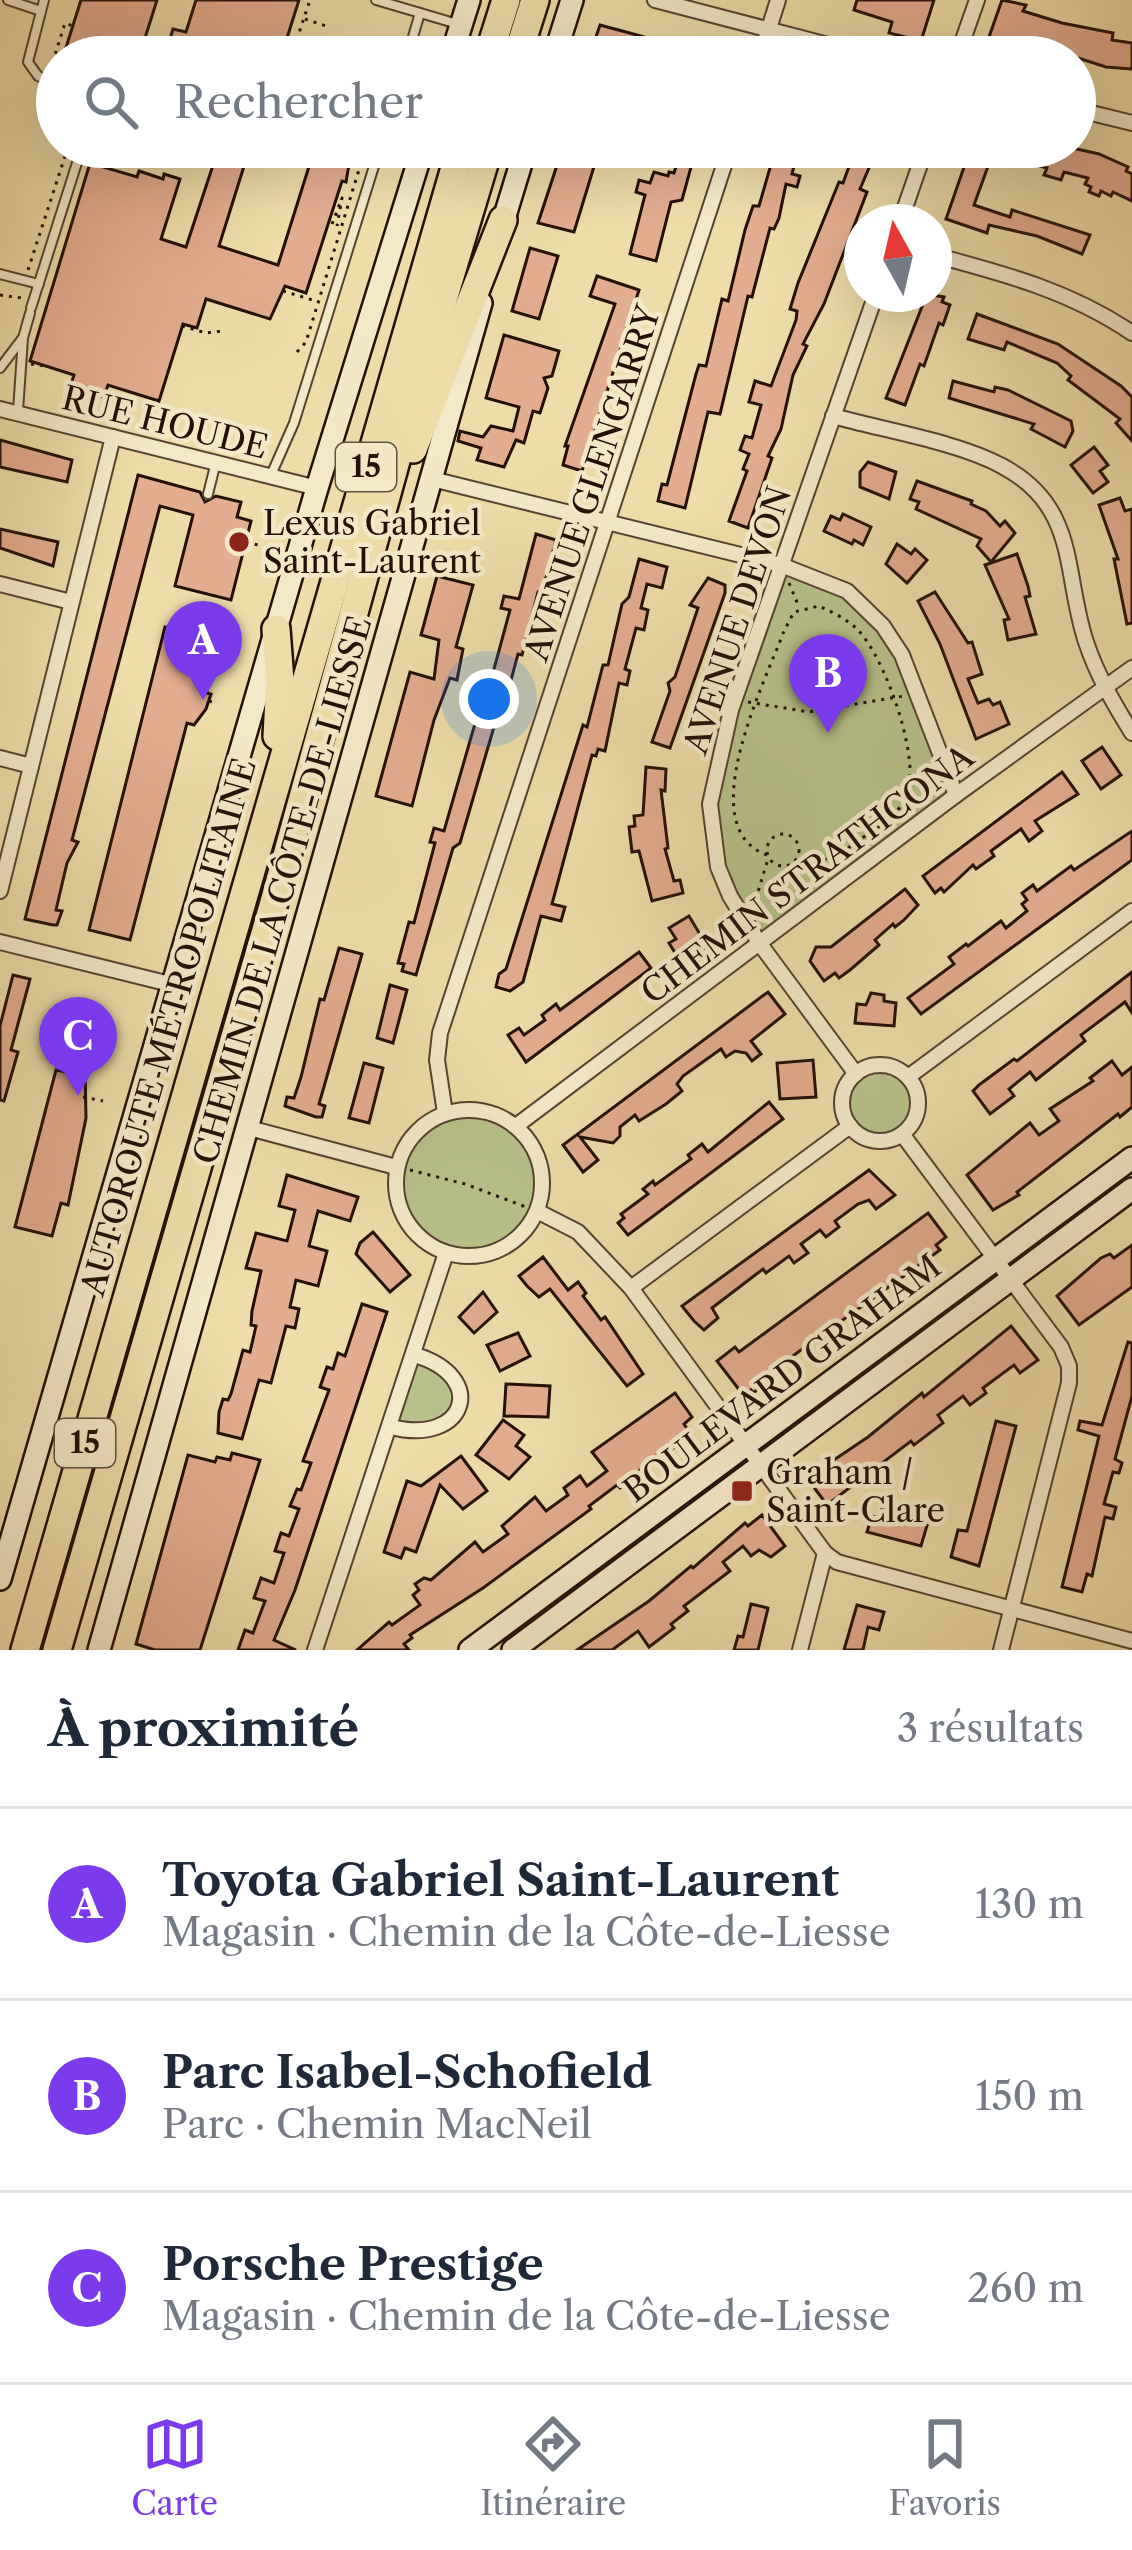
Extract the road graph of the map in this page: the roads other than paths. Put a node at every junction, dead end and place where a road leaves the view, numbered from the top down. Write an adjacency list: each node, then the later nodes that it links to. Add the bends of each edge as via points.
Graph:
1 (8, 0): 11 (lane)
2 (44, 0): 11 (lane)
3 (376, 0): 12 (lane)
4 (469, 0): 13 (main road)
5 (506, 0): 17 (highway)
6 (535, 0): 18 (highway)
7 (572, 0): 19 (main road)
8 (655, 0): 14 (street)
9 (778, 0): 14 (street)
10 (977, 0): 22 (street)
11 (41, 11): 23 (lane, via 28,62)
12 (420, 14): 13 (lane); 15 (lane)
13 (461, 25): 16 (main road)
14 (768, 31): 20 (street); 21 (street)
15 (413, 36)
16 (458, 36)
17 (495, 36)
18 (524, 36)
19 (561, 36)
20 (766, 36)
21 (788, 36)
22 (964, 36)
23 (36, 73)
24 (1096, 114): 25 (street)
25 (1132, 123)
26 (75, 168): 38 (lane)
27 (373, 168): 48 (lane)
28 (416, 168): 50 (main road)
29 (455, 168): 63 (highway, AUTOROUTE MÉTROPOLITAINE / 15)
30 (483, 168): 52 (highway, AUTOROUTE MÉTROPOLITAINE / 15)
31 (519, 168): 35 (main road, CHEMIN DE LA CÔTE-DE-LIESSE)
32 (723, 168): 53 (street, AVENUE GLENGARRY)
33 (919, 168): 34 (street)
34 (906, 204)
35 (503, 220): 49 (main road, CHEMIN DE LA CÔTE-DE-LIESSE); 52 (highway)
36 (952, 260): 40 (street, via 1079,300)
37 (0, 274): 38 (lane)
38 (39, 284): 41 (lane)
39 (869, 312): 45 (street, AVENUE DEVON)
40 (1132, 333)
41 (22, 338): 42 (lane); 44 (lane)
42 (0, 368)
43 (0, 409): 44 (street, RUE HOUDE)
44 (17, 413): 46 (street, RUE HOUDE)
45 (833, 416): 54 (street, AVENUE DEVON); 59 (street, via 1000,465 1045,500 1061,526)
46 (113, 437): 47 (street, RUE HOUDE); 56 (street)
47 (216, 462): 48 (street, RUE HOUDE); 51 (lane)
48 (270, 476): 50 (street, RUE HOUDE)
49 (432, 479): 53 (street); 75 (main road, CHEMIN DE LA CÔTE-DE-LIESSE)
50 (317, 488): 57 (main road)
51 (208, 494)
52 (386, 507): 96 (highway, AUTOROUTE MÉTROPOLITAINE / 15)
53 (607, 524): 54 (street); 72 (street, AVENUE GLENGARRY, via 440,1033)
54 (781, 565): 64 (street, via 825,581 884,626); 67 (street, AVENUE DEVON, via 713,779 712,837 724,882)
55 (0, 584): 56 (street)
56 (71, 602): 62 (street)
57 (276, 629): 63 (highway); 69 (main road)
58 (1132, 668): 59 (street, CHEMIN STRATHCONA)
59 (1104, 687): 60 (street); 64 (street, CHEMIN STRATHCONA)
60 (1132, 733)
61 (0, 758): 62 (street)
62 (31, 766): 65 (street)
63 (274, 788): 95 (highway, AUTOROUTE MÉTROPOLITAINE / 15)
64 (956, 795): 67 (street, CHEMIN STRATHCONA)
65 (0, 891)
66 (1132, 911): 71 (street)
67 (765, 939): 70 (street, AVENUE DEVON); 73 (street, CHEMIN STRATHCONA)
68 (0, 942): 69 (street)
69 (174, 985): 90 (main road, via 10,1520)
70 (856, 1074): 71 (street, via 883,1065); 74 (street, via 843,1095)
71 (908, 1077): 76 (street, via 918,1108)
72 (446, 1113): 73 (street, via 487,1112); 78 (street, via 415,1132)
73 (516, 1126): 80 (street, via 538,1159)
74 (850, 1126): 76 (street, via 878,1142); 84 (street)
75 (249, 1128): 78 (street); 97 (main road, CHEMIN DE LA CÔTE-DE-LIESSE)
76 (902, 1135): 82 (street)
77 (1132, 1158): 82 (main road, BOULEVARD GRAHAM)
78 (396, 1167): 81 (street, via 408,1225)
79 (1132, 1190): 83 (main road, BOULEVARD GRAHAM)
80 (537, 1211): 81 (street, via 509,1244 489,1253); 84 (street, via 578,1232)
81 (446, 1253): 85 (street)
82 (995, 1260): 83 (street); 87 (main road, BOULEVARD GRAHAM)
83 (1010, 1280): 88 (main road, BOULEVARD GRAHAM); 91 (street, via 1069,1366)
84 (631, 1288): 87 (street)
85 (415, 1354): 86 (street); 86 (street, via 448,1369 458,1405 437,1430)
86 (391, 1426): 98 (street)
87 (746, 1446): 88 (street); 92 (main road, BOULEVARD GRAHAM)
88 (761, 1466): 89 (street); 94 (main road, BOULEVARD GRAHAM)
89 (825, 1553): 91 (street, via 850,1567); 100 (street)
90 (0, 1579)
91 (1011, 1610): 93 (street); 101 (street)
92 (514, 1618): 94 (street); 99 (main road, BOULEVARD GRAHAM)
93 (1132, 1641)
94 (527, 1646)
95 (25, 1650)
96 (58, 1650)
97 (99, 1650)
98 (315, 1650)
99 (470, 1650)
100 (800, 1650)
101 (1001, 1650)

